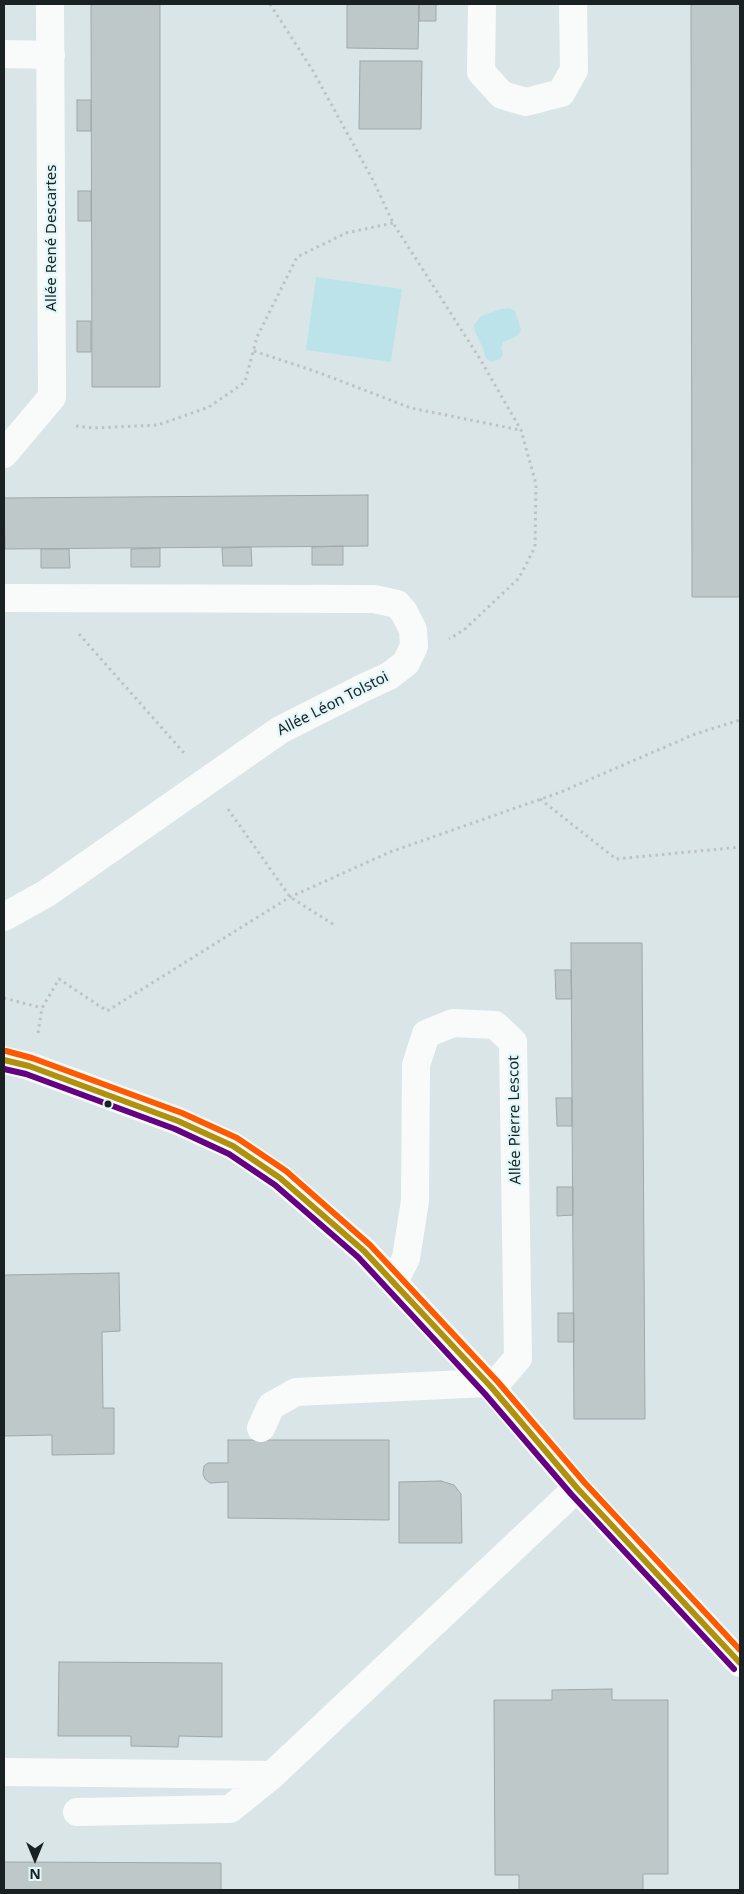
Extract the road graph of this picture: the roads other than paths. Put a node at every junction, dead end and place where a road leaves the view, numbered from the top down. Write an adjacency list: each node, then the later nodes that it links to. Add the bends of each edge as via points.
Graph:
1 (50, 4): 5 (street, Allée René Descartes)
2 (482, 4): 3 (street, via 481,72 502,95 526,102 561,93 574,70)
3 (573, 4)
4 (4, 54): 5 (street)
5 (51, 55): 6 (street, Allée René Descartes, via 52,397)
6 (4, 454)
7 (4, 598): 8 (street, Allée Léon Tolstoi, via 374,599 397,604 404,612 413,630 414,646 406,663 389,676 280,730 47,893)
8 (4, 917)
9 (4, 1060): 10 (street, via 29,1066 178,1121 233,1146 280,1178 323,1214)
10 (394, 1282): 11 (street); 11 (street, Allée Pierre Lescot, via 406,1258 415,1201 416,1065 426,1034 453,1022 495,1025 514,1042 518,1358)
11 (489, 1386): 12 (street, via 296,1392 271,1406); 13 (street)
12 (260, 1428)
13 (577, 1488): 14 (street); 16 (street)
14 (740, 1663)
15 (4, 1772): 16 (street)
16 (272, 1775): 17 (street, via 230,1809)
17 (77, 1812)

